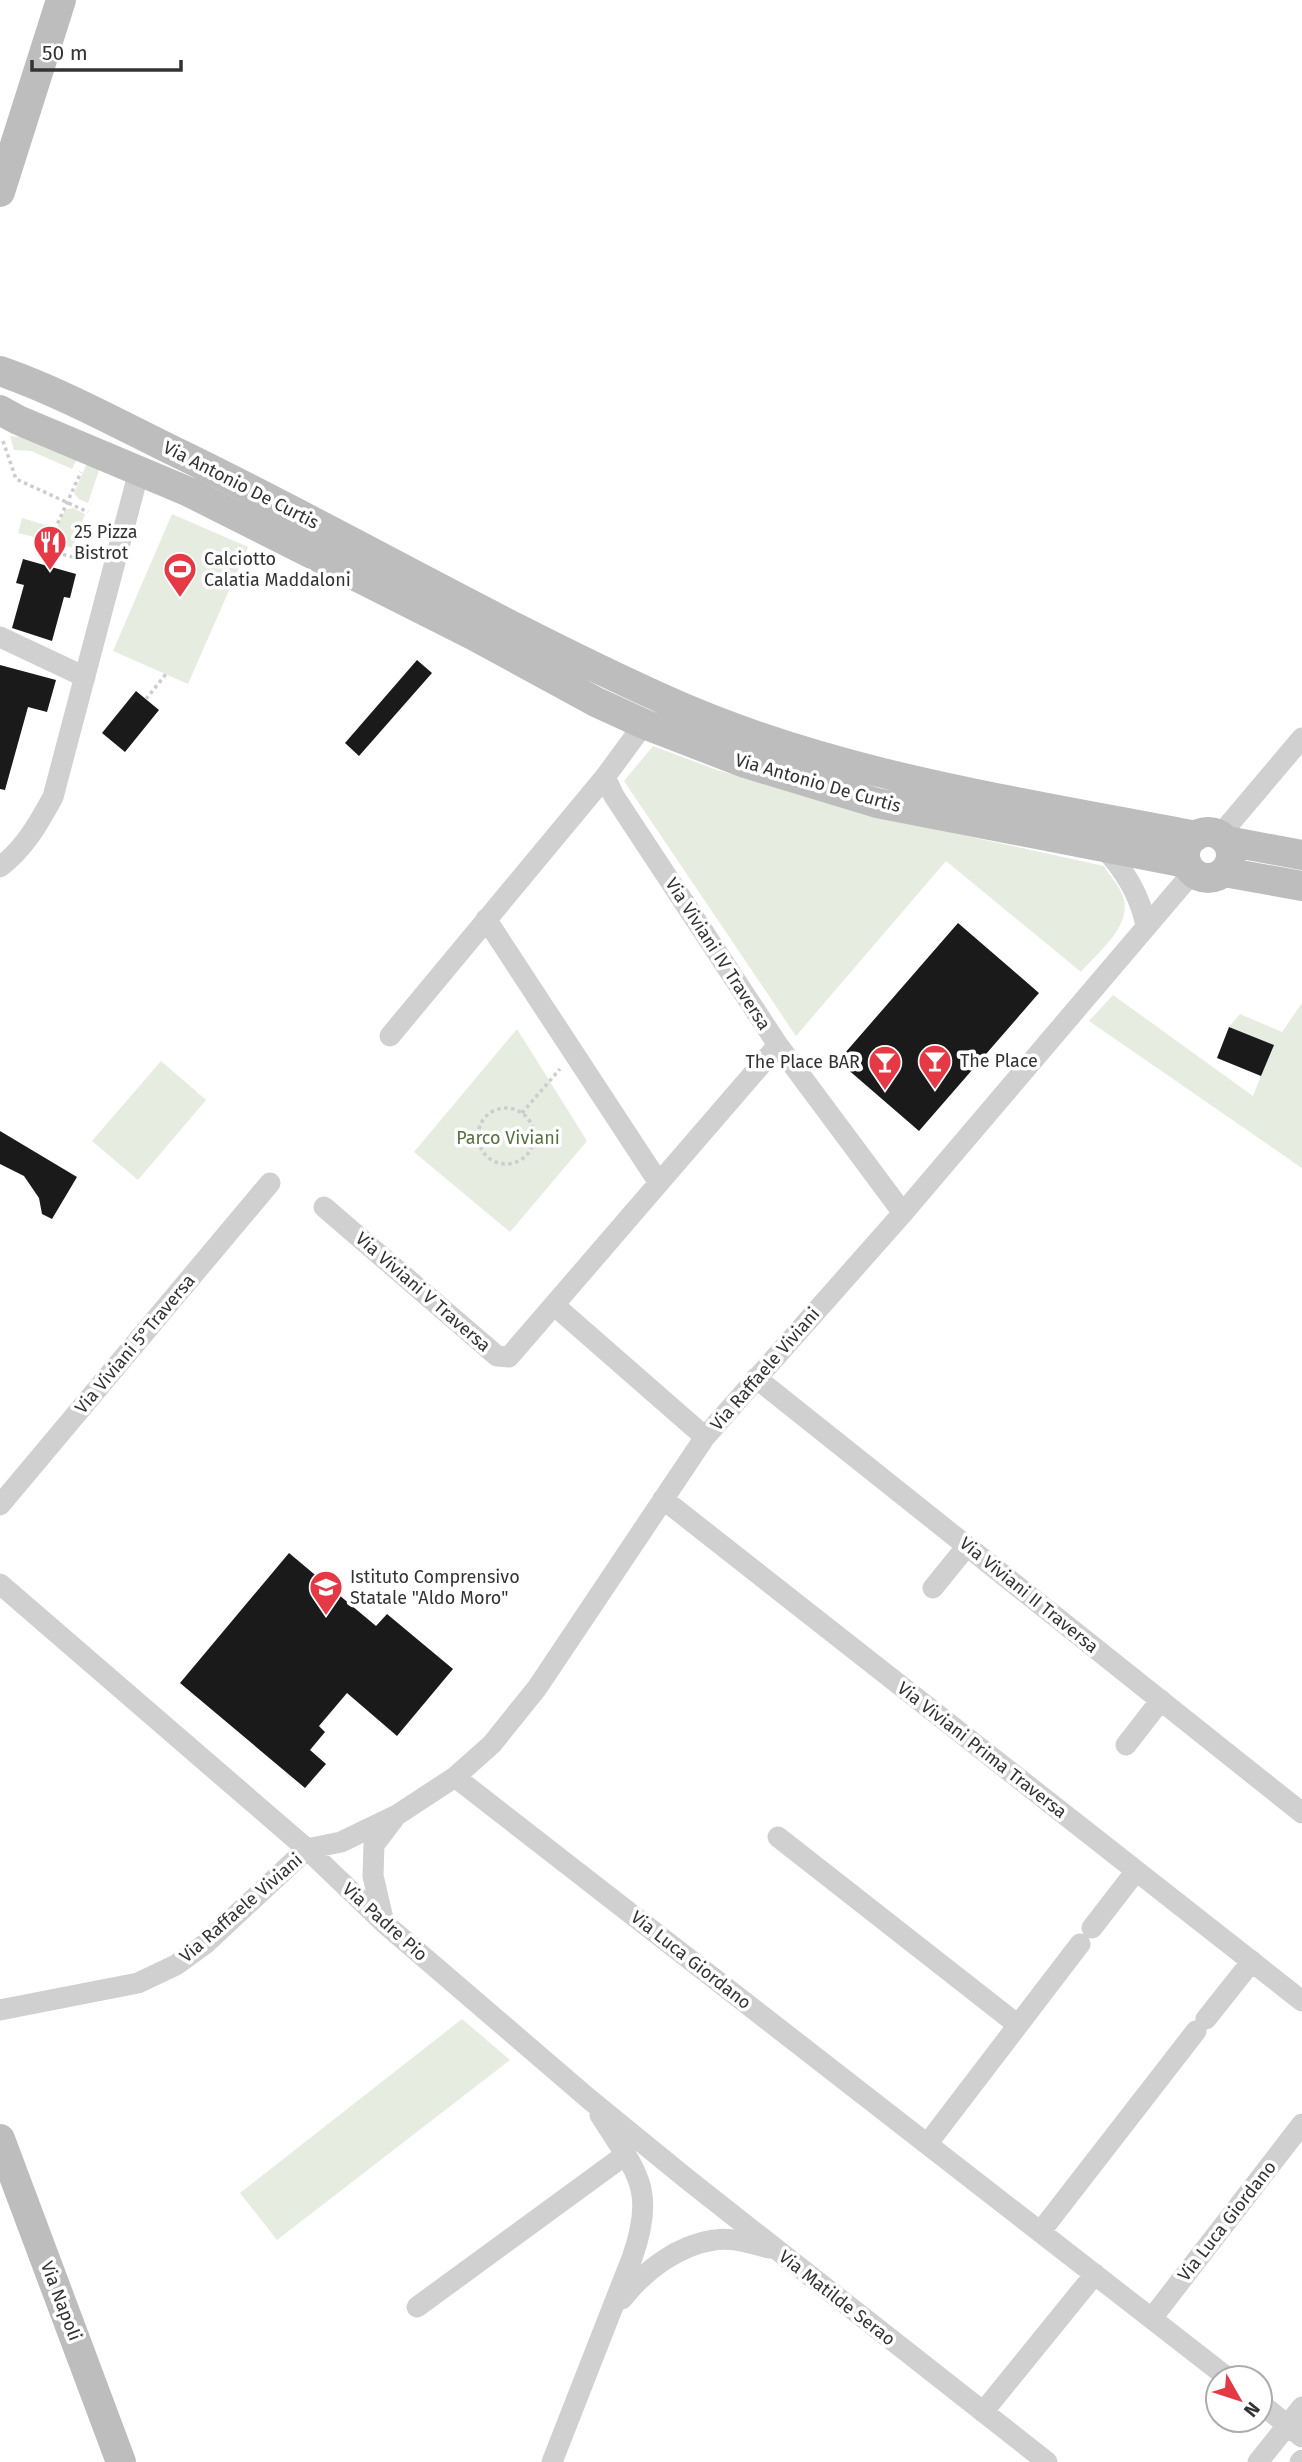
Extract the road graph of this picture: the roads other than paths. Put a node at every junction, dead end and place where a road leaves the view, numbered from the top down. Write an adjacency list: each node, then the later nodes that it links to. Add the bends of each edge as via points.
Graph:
1 (61, 0): 2 (street)
2 (0, 191)
3 (0, 363): 5 (street, Via Antonio De Curtis)
4 (0, 371): 5 (street, Via Antonio De Curtis)
5 (32, 382): 8 (street, Via Antonio De Curtis, via 218,473)
6 (5, 424): 7 (street, Via Antonio De Curtis)
7 (139, 471): 8 (street, Via Antonio De Curtis); 10 (street)
8 (479, 623): 11 (street, Via Antonio De Curtis, via 596,702); 15 (street, Via Antonio De Curtis, via 762,737 886,774)
9 (0, 637): 10 (street)
10 (85, 677): 17 (street, via 53,797 19,851)
11 (644, 724): 13 (street); 14 (street, Via Antonio De Curtis, via 745,763 877,803)
12 (1302, 738): 15 (street, Via Raffaele Viviani)
13 (605, 777): 19 (street); 22 (street, Via Viviani IV Traversa)
14 (1102, 846): 15 (street, Via Antonio De Curtis); 20 (street, via 1120,864 1142,905)
15 (1204, 850): 16 (street, Via Antonio De Curtis); 18 (street, Via Antonio De Curtis, via 1208,878 1224,872); 20 (street, Via Raffaele Viviani)
16 (1302, 855)
17 (3, 862)
18 (1302, 886)
19 (486, 919): 21 (street); 24 (street)
20 (1146, 926): 26 (street, Via Raffaele Viviani)
21 (390, 1037)
22 (778, 1045): 24 (street, Via Viviani V Traversa); 26 (street, Via Viviani IV Traversa)
23 (270, 1183): 31 (street, Via Viviani 5°Traversa)
24 (659, 1183): 27 (street, Via Viviani V Traversa)
25 (324, 1207): 27 (street, Via Viviani V Traversa, via 497,1356 509,1357)
26 (903, 1213): 28 (street, Via Raffaele Viviani)
27 (554, 1305): 29 (street)
28 (756, 1378): 29 (street, Via Raffaele Viviani); 32 (street, Via Viviani II Traversa)
29 (705, 1437): 30 (street, Via Raffaele Viviani)
30 (663, 1499): 37 (street, Via Raffaele Viviani, via 537,1688 492,1744); 42 (street, Via Viviani Prima Traversa)
31 (0, 1505)
32 (967, 1546): 34 (street); 35 (street, Via Viviani II Traversa)
33 (0, 1584): 41 (street, Via Padre Pio)
34 (933, 1588)
35 (1161, 1700): 36 (street); 38 (street, Via Viviani II Traversa)
36 (1126, 1745)
37 (455, 1777): 39 (street, Via Raffaele Viviani); 51 (street, Via Luca Giordano)
38 (1302, 1812)
39 (397, 1815): 41 (street, Via Raffaele Viviani, via 341,1842); 43 (street, Via Raffaele Viviani, via 374,1845 373,1876)
40 (778, 1837): 47 (street)
41 (307, 1849): 43 (street, Via Padre Pio); 46 (street, Via Raffaele Viviani, via 205,1944 176,1965 138,1983)
42 (1136, 1871): 44 (street, Via Viviani Prima Traversa); 47 (street)
43 (384, 1923): 48 (street, Via Padre Pio)
44 (1252, 1961): 45 (street, Via Viviani Prima Traversa); 53 (street)
45 (1302, 2001)
46 (0, 2010)
47 (1018, 2025): 51 (street)
48 (589, 2099): 52 (street, Via Matilde Serao); 54 (street, Via Padre Pio)
49 (1302, 2124): 58 (street, Via Luca Giordano)
50 (0, 2139): 64 (street, Via Napoli)
51 (928, 2143): 53 (street, Via Luca Giordano)
52 (625, 2155): 56 (street); 57 (street, Via Matilde Serao, via 640,2179 644,2208 640,2234)
53 (1041, 2231): 55 (street, Via Luca Giordano)
54 (778, 2250): 57 (street, Via Matilde Serao, via 715,2240 683,2249 649,2271); 61 (street, Via Matilde Serao)
55 (1095, 2274): 58 (street, Via Luca Giordano); 61 (street)
56 (417, 2307)
57 (612, 2311): 65 (street, Via Matilde Serao)
58 (1152, 2318): 59 (street, Via Luca Giordano)
59 (1210, 2364)
60 (1302, 2407): 63 (street)
61 (984, 2412): 66 (street, Via Matilde Serao)
62 (1274, 2414): 63 (street)
63 (1295, 2431): 67 (street)
64 (121, 2462)
65 (552, 2462)
66 (1047, 2462)
67 (1258, 2462)

